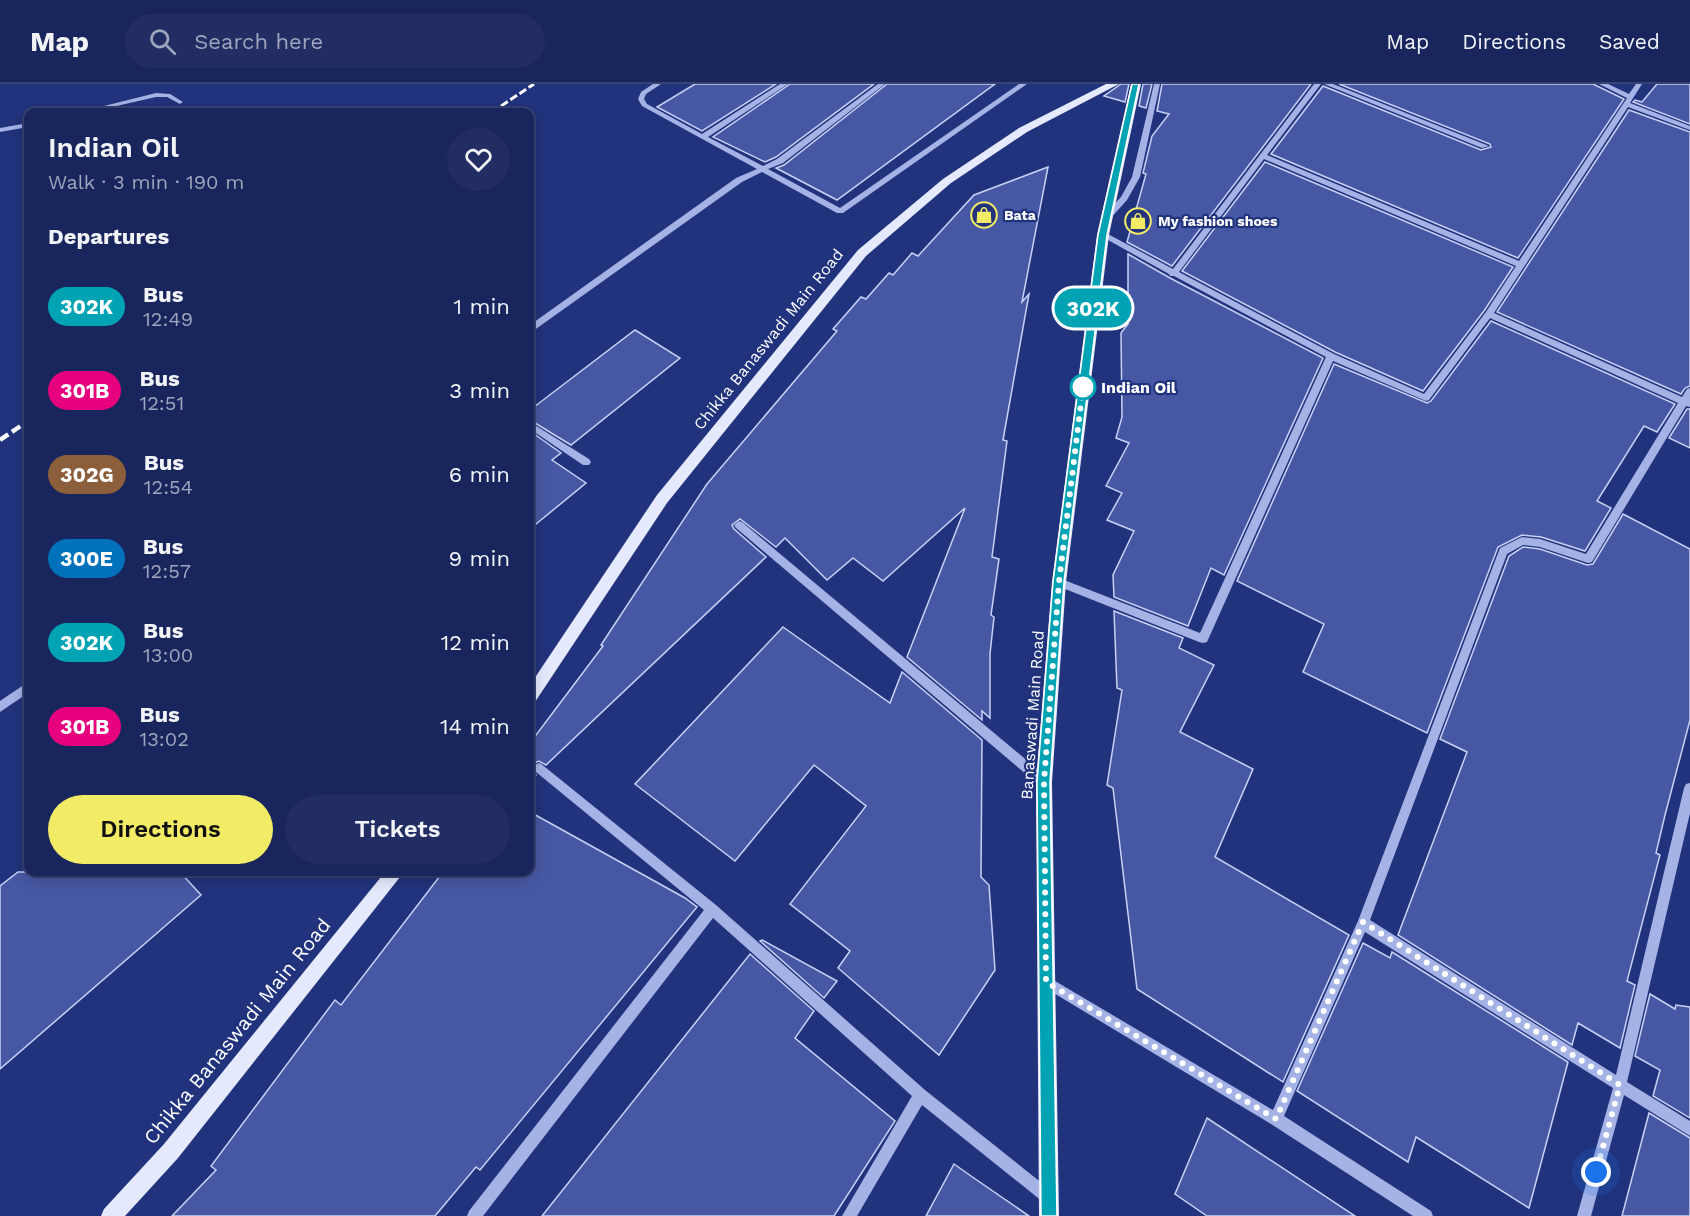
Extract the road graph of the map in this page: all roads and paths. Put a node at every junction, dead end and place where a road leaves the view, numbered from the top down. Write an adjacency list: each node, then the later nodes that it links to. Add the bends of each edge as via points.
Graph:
1 (658, 84): 18 (street, via 643,93 644,105)
2 (785, 84): 18 (street)
3 (882, 84): 21 (street, via 780,161)
4 (1024, 84): 21 (street, via 840,212)
5 (1136, 84): 22 (main road, Banaswadi Main Road)
6 (1157, 84): 22 (street, via 1136,177)
7 (1318, 84): 20 (street)
8 (1327, 84): 19 (street)
9 (1602, 84): 12 (street)
10 (1639, 84): 12 (street)
11 (1114, 85): 36 (main road, Chikka Banaswadi Main Road, via 1023,130 947,181 862,253 662,499)
12 (1628, 100): 16 (street); 24 (street)
13 (180, 102): 14 (street, via 168,95 156,95)
14 (100, 108)
15 (24, 126): 17 (street)
16 (1690, 128)
17 (0, 130)
18 (702, 137): 21 (street)
19 (1485, 146)
20 (1263, 156): 24 (street); 25 (street)
21 (762, 169): 27 (street, via 739,180)
22 (1106, 219): 23 (main road, Banaswadi Main Road)
23 (1103, 235): 25 (street); 34 (main road, Banaswadi Main Road)
24 (1521, 265): 26 (street)
25 (1173, 274): 28 (street)
26 (1489, 314): 28 (street, via 1426,398); 30 (street)
27 (534, 326)
28 (1331, 356): 34 (street, via 1203,639)
29 (1690, 391): 30 (street)
30 (1688, 403): 43 (street, via 1588,559 1522,541 1503,551)
31 (534, 428): 32 (street)
32 (586, 462)
33 (740, 525): 39 (street)
34 (1059, 582): 39 (main road, Banaswadi Main Road)
35 (24, 690): 37 (street)
36 (534, 691)
37 (0, 707)
38 (540, 768): 42 (street)
39 (1044, 782): 44 (main road, Banaswadi Main Road)
40 (1690, 788): 45 (street)
41 (392, 876): 50 (main road, Chikka Banaswadi Main Road, via 171,1151)
42 (712, 909): 46 (street); 51 (street)
43 (1363, 922): 45 (street); 47 (street)
44 (1046, 982): 47 (street); 49 (main road, Banaswadi Main Road)
45 (1620, 1085): 48 (street); 55 (street)
46 (920, 1095): 49 (street); 52 (street)
47 (1276, 1119): 54 (street)
48 (1690, 1129)
49 (1048, 1197): 53 (main road, Banaswadi Main Road)
50 (111, 1216)
51 (474, 1216)
52 (849, 1216)
53 (1049, 1216)
54 (1426, 1216)
55 (1584, 1216)

